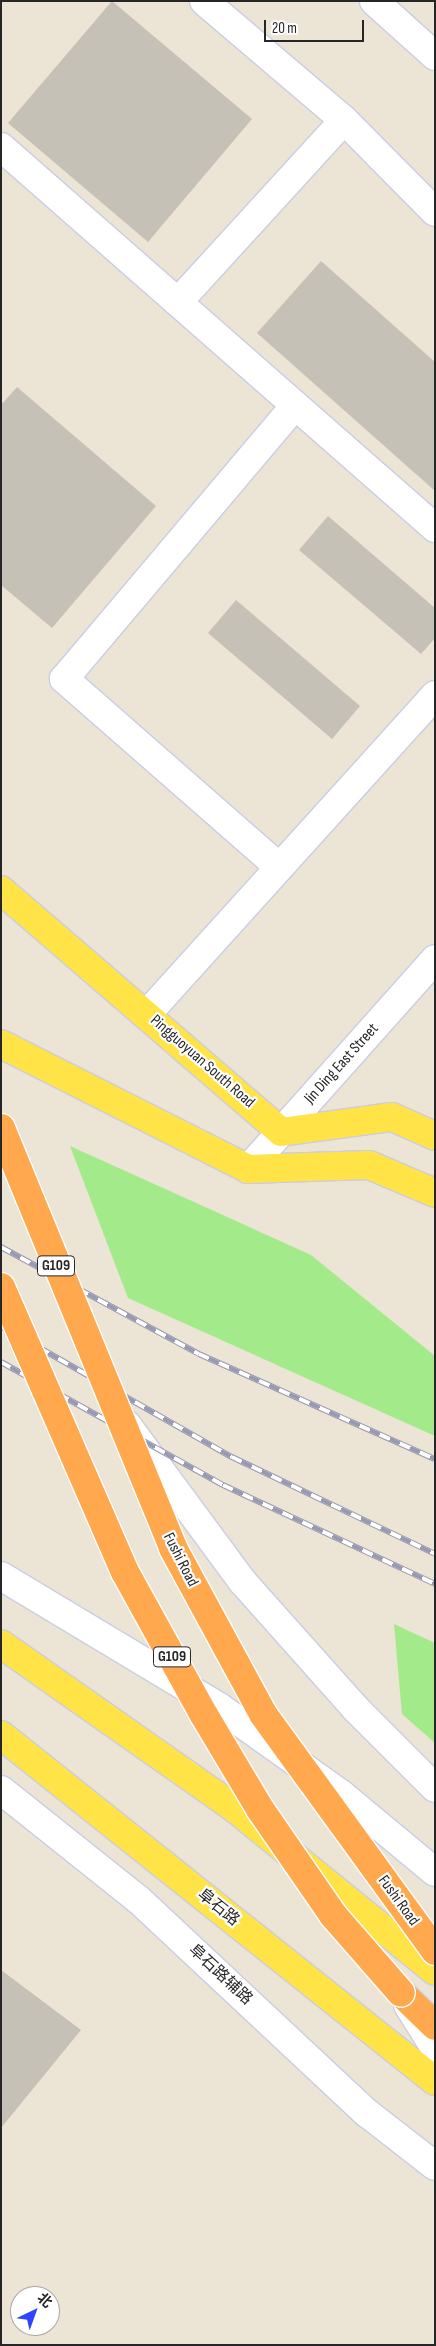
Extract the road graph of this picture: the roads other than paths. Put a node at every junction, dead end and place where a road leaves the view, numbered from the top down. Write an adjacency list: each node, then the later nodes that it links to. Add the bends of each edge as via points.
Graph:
1 (204, 1): 4 (street)
2 (374, 1): 3 (street)
3 (435, 56)
4 (344, 120): 6 (street); 7 (street)
5 (1, 147): 7 (street)
6 (435, 212)
7 (178, 302): 8 (street)
8 (295, 406): 9 (street); 11 (street, via 64,679)
9 (435, 528)
10 (435, 694): 11 (street)
11 (279, 867): 14 (street)
12 (1, 890): 14 (main road, Pingguoyuan South Road)
13 (435, 959): 17 (street, Jin Ding East Street)
14 (147, 1014): 17 (main road, Pingguoyuan South Road)
15 (1, 1044): 19 (main road)
16 (1, 1128): 22 (highway, Fushi Road / G109, bridge)
17 (281, 1132): 18 (main road, via 392,1117); 19 (street, Jin Ding East Street)
18 (435, 1136)
19 (248, 1169): 20 (main road, via 369,1164)
20 (435, 1193)
21 (1, 1287): 31 (highway, G109, bridge, via 125,1572 199,1707 260,1809 333,1915)
22 (111, 1403): 26 (street, bridge, via 242,1581 355,1708); 29 (highway, Fushi Road / G109, bridge, via 172,1548 263,1714)
23 (1, 1576): 28 (street, via 220,1707 341,1794)
24 (1, 1644): 30 (main road, via 233,1807)
25 (1, 1735): 34 (main road, 阜石路)
26 (435, 1788)
27 (1, 1790): 35 (street, 阜石路辅路, via 139,1900 367,2113)
28 (435, 1872)
29 (435, 1951)
30 (435, 1971)
31 (401, 1993): 32 (highway, G109); 33 (street)
32 (435, 2026)
33 (435, 2048)
34 (435, 2080)
35 (435, 2166)

